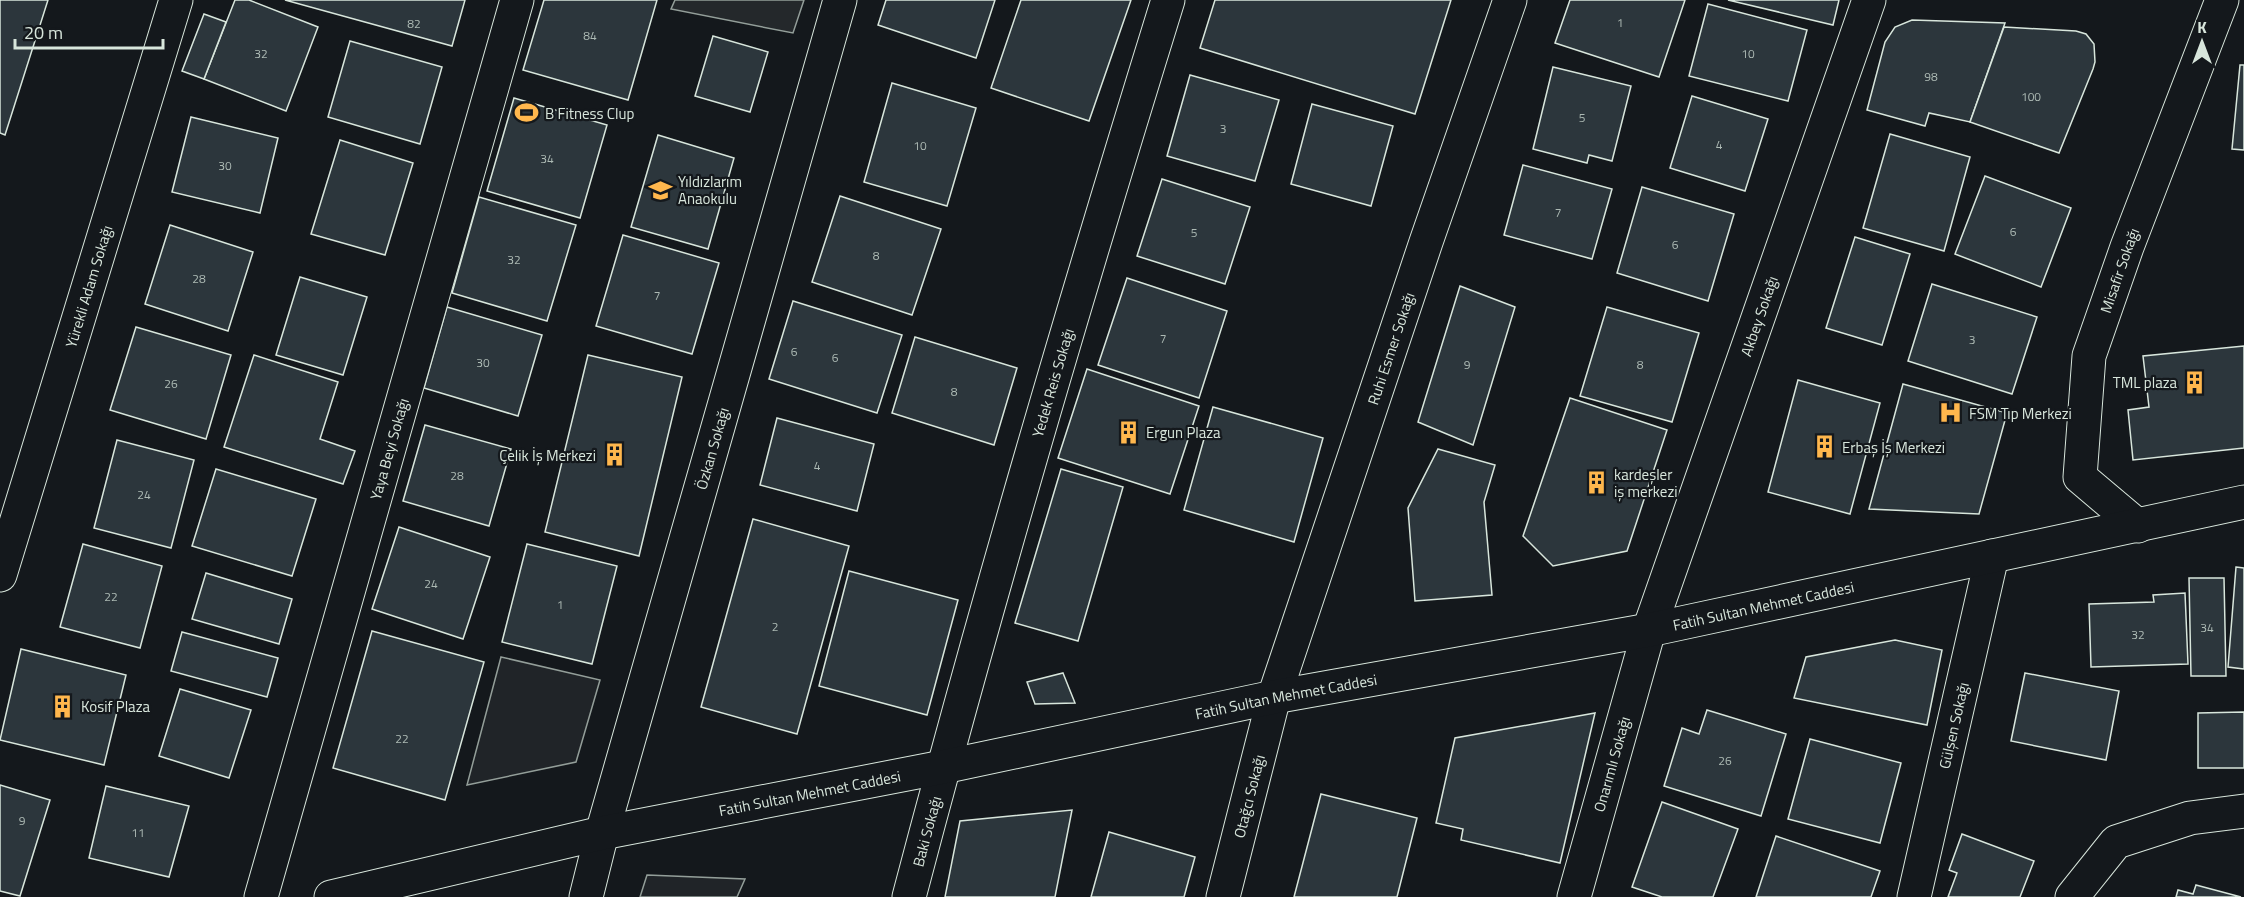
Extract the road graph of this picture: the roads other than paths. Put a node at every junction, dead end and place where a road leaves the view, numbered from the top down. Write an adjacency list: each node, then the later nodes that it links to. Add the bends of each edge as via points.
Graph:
1 (176, 0): 11 (street, Yürekli Adam Sokağı)
2 (518, 0): 17 (street, Yaya Beyi Sokağı)
3 (840, 0): 16 (street, Özkan Sokağı)
4 (1168, 0): 14 (street, Yedek Reis Sokağı, via 1085,268)
5 (1510, 0): 13 (street, Ruhi Esmer Sokağı)
6 (1869, 0): 12 (street, Akbey Sokağı)
7 (2222, 0): 9 (street, Misafir Sokağı, via 2089,356 2080,477)
8 (2244, 502): 9 (street, Fatih Sultan Mehmet Caddesi)
9 (2138, 526): 10 (street, Fatih Sultan Mehmet Caddesi)
10 (1992, 556): 12 (street, Fatih Sultan Mehmet Caddesi); 23 (street, Gülşen Sokağı)
11 (0, 575)
12 (1649, 630): 13 (street, Fatih Sultan Mehmet Caddesi); 22 (street, Onarımlı Sokağı)
13 (1274, 697): 14 (street, Fatih Sultan Mehmet Caddesi); 21 (street, Otağcı Sokağı)
14 (943, 767): 16 (street, Fatih Sultan Mehmet Caddesi); 20 (street, Baki Sokağı)
15 (2244, 811): 24 (street, via 2190,818 2116,842)
16 (602, 833): 18 (street, Fatih Sultan Mehmet Caddesi); 19 (street, Özkan Sokağı)
17 (261, 897)
18 (331, 897)
19 (586, 897)
20 (909, 897)
21 (1223, 897)
22 (1574, 897)
23 (1914, 897)
24 (2072, 897)

